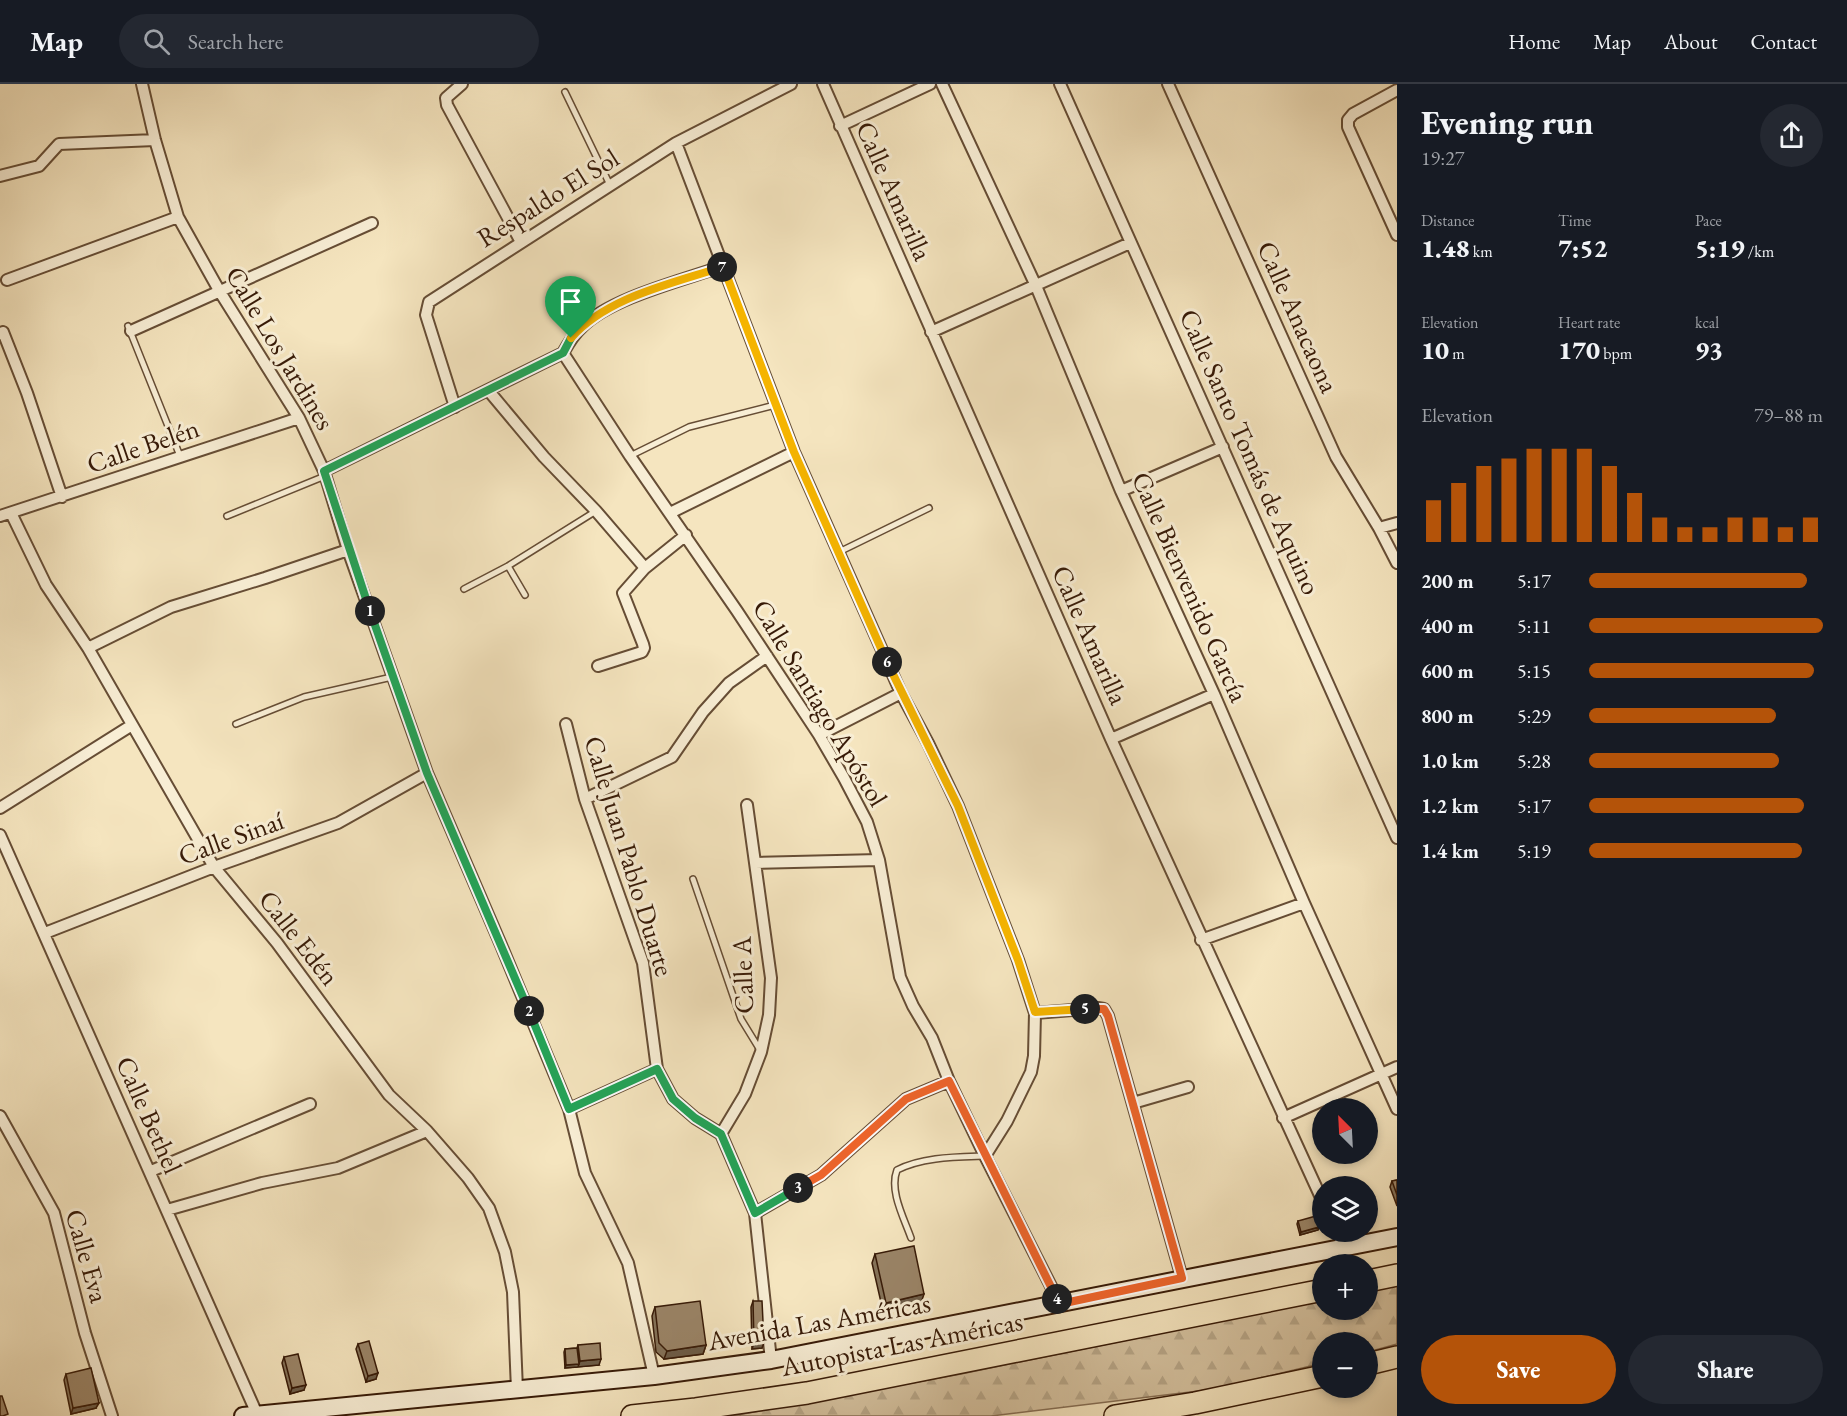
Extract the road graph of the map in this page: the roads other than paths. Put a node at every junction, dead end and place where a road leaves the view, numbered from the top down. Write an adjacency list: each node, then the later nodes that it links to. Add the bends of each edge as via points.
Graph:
1 (142, 84): 12 (street, Calle Los Jardines)
2 (462, 84): 19 (street, via 446,98 447,105)
3 (791, 84): 13 (street, Respaldo El Sol)
4 (823, 84): 11 (street, Calle Amarilla)
5 (930, 84): 11 (street)
6 (942, 84): 23 (street, Calle Bienvenido García)
7 (1060, 84): 20 (street, Calle Santo Tomás de Aquino)
8 (1168, 84): 46 (street, Calle Anacaona, via 1336,457)
9 (1397, 90): 18 (street, via 1348,120)
10 (565, 92): 15 (lane)
11 (840, 126): 26 (street, Calle Amarilla)
12 (155, 140): 14 (street, via 65,142 39,166); 16 (street, Calle Los Jardines)
13 (676, 143): 15 (street, Respaldo El Sol); 21 (street)
14 (0, 176)
15 (610, 186): 19 (street, Respaldo El Sol)
16 (178, 217): 22 (street); 24 (street, Calle Los Jardines)
17 (372, 224): 24 (street)
18 (1397, 235)
19 (521, 242): 31 (street, Respaldo El Sol, via 429,302 426,315)
20 (1130, 243): 23 (street); 33 (street, Calle Santo Tomás de Aquino)
21 (723, 266): 28 (street, via 600,313 583,325); 30 (street)
22 (7, 280)
23 (1036, 286): 26 (street); 38 (street, Calle Bienvenido García)
24 (220, 292): 25 (street); 32 (street, Calle Los Jardines)
25 (129, 328): 35 (lane)
26 (931, 332): 65 (street, Calle Amarilla)
27 (2, 333): 39 (street)
28 (563, 353): 29 (street); 36 (street, Calle Santiago Apóstol)
29 (488, 390): 31 (street); 41 (street)
30 (775, 405): 34 (street); 36 (lane, via 688,427)
31 (455, 407): 37 (street)
32 (299, 417): 35 (street, Calle Belén); 37 (street, Calle Los Jardines)
33 (1223, 447): 38 (street); 71 (street, Calle Santo Tomás de Aquino)
34 (794, 452): 42 (street); 49 (street)
35 (180, 456): 39 (street, Calle Belén)
36 (630, 456): 42 (street, Calle Santiago Apóstol)
37 (324, 474): 44 (lane); 48 (street, Calle Los Jardines)
38 (1121, 491): 60 (street, Calle Bienvenido García)
39 (62, 497): 43 (street, Calle Belén)
40 (929, 508): 49 (lane)
41 (596, 511): 51 (lane); 52 (street)
42 (670, 513): 47 (street, Calle Santiago Apóstol)
43 (5, 514): 55 (street, Calle Edén)
44 (227, 516)
45 (1397, 523): 46 (street)
46 (1379, 528): 50 (street, Calle Anacaona)
47 (686, 535): 52 (street); 56 (street, Calle Santiago Apóstol)
48 (348, 550): 55 (street, via 171,607); 58 (street, Calle Los Jardines)
49 (838, 552): 59 (street)
50 (1397, 563)
51 (508, 566): 53 (lane); 54 (lane)
52 (645, 567): 57 (street, via 623,593 644,648)
53 (464, 589)
54 (525, 595)
55 (88, 648): 63 (street, Calle Edén)
56 (766, 656): 64 (street, Calle Santiago Apóstol); 67 (street, via 729,683 672,757)
57 (598, 666)
58 (393, 677): 61 (lane, via 304,697); 66 (street, Calle Los Jardines)
59 (901, 693): 64 (street); 79 (street, via 958,806)
60 (1214, 694): 65 (street); 76 (street, Calle Bienvenido García)
61 (236, 724)
62 (566, 724): 67 (street, Calle Juan Pablo Duarte)
63 (132, 725): 69 (street); 74 (street, Calle Edén)
64 (819, 735): 72 (street, Calle Santiago Apóstol, via 867,822)
65 (1111, 739): 78 (street, Calle Amarilla)
66 (427, 773): 74 (street, Calle Sinaí, via 338,824); 88 (street, Calle Los Jardines)
67 (585, 799): 82 (street, Calle Juan Pablo Duarte, via 643,963)
68 (747, 805): 73 (street, Calle A)
69 (0, 808)
70 (0, 835): 77 (street, Calle Bethel)
71 (1397, 838)
72 (879, 860): 73 (street); 84 (street, Calle Santiago Apóstol, via 900,977)
73 (756, 863): 80 (street, Calle A, via 771,978)
74 (214, 867): 77 (street, Calle Sinaí); 92 (street, Calle Edén, via 278,943 389,1095)
75 (693, 879): 80 (lane, via 741,1019)
76 (1304, 903): 78 (street); 83 (street, Calle Bienvenido García)
77 (45, 933): 95 (street, Calle Bethel)
78 (1201, 940): 91 (street, Calle Amarilla)
79 (1035, 1012): 86 (street, via 1104,1009); 94 (street, via 1031,1072)
80 (761, 1052): 93 (street, Calle A, via 745,1094)
81 (1397, 1067): 83 (street)
82 (657, 1069): 88 (street); 93 (street, Calle Juan Pablo Duarte, via 673,1099)
83 (1382, 1074): 89 (street, Calle Bienvenido García); 91 (street)
84 (949, 1081): 94 (street, Calle Santiago Apóstol); 98 (street, via 906,1099 821,1175)
85 (1188, 1087): 86 (street)
86 (1133, 1102): 104 (street)
87 (310, 1104): 95 (street)
88 (569, 1109): 111 (street, Calle Los Jardines, via 585,1173 627,1263)
89 (1397, 1109)
90 (0, 1116): 115 (street, Calle Eva, via 54,1213 85,1333)
91 (1283, 1118): 96 (street, Calle Amarilla)
92 (427, 1131): 97 (street, via 338,1168 262,1183); 113 (street, Calle Edén, via 489,1208 505,1252 513,1292)
93 (721, 1134): 98 (street)
94 (985, 1156): 100 (lane, via 909,1164 897,1170 895,1191); 107 (street, Calle Santiago Apóstol)
95 (151, 1172): 97 (street, Calle Bethel)
96 (1312, 1179)
97 (167, 1210): 114 (street, Calle Bethel)
98 (755, 1213): 109 (street)
99 (1397, 1237): 102 (main road, Avenida Las Américas)
100 (911, 1238)
101 (1342, 1242): 102 (street)
102 (1344, 1247): 104 (main road, Avenida Las Américas)
103 (1397, 1275): 105 (highway)
104 (1182, 1278): 107 (main road, Avenida Las Américas)
105 (1378, 1279)
106 (1312, 1292): 116 (highway, Autopista Las Américas, via 807,1393)
107 (1060, 1304): 109 (main road, Avenida Las Américas)
108 (1397, 1357): 110 (highway)
109 (771, 1360): 111 (main road, Avenida Las Américas)
110 (1378, 1362)
111 (654, 1376): 113 (main road, Avenida Las Américas)
112 (1312, 1378): 117 (highway)
113 (517, 1390): 114 (main road, Avenida Las Américas)
114 (250, 1415)
115 (112, 1416)
116 (632, 1416)
117 (1115, 1416)

